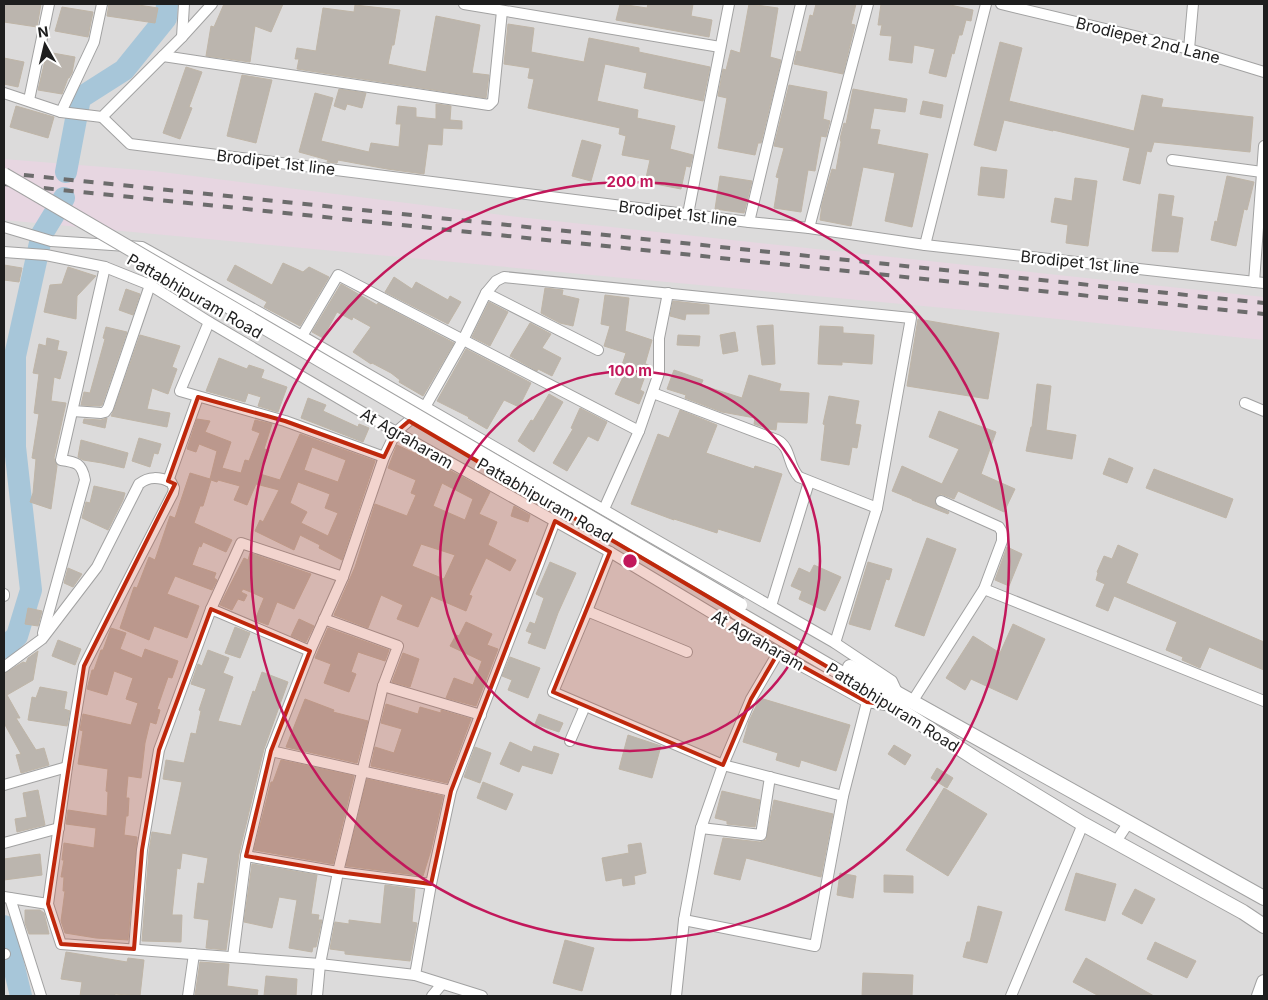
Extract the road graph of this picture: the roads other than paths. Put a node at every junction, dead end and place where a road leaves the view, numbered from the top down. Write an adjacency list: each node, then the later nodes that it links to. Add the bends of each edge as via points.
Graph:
1 (49, 4): 19 (street)
2 (102, 4): 20 (street, via 94,42)
3 (184, 4): 13 (street)
4 (212, 4): 13 (street)
5 (464, 4): 12 (street)
6 (728, 4): 14 (street)
7 (801, 4): 28 (street)
8 (868, 4): 30 (street)
9 (986, 4): 31 (street)
10 (1001, 4): 15 (street, Brodiepet 2nd Lane)
11 (1193, 4): 15 (street)
12 (502, 11): 14 (street); 16 (street, via 493,101 488,105)
13 (182, 37): 16 (street)
14 (720, 46): 27 (street)
15 (1189, 50): 17 (street, Brodiepet 2nd Lane)
16 (163, 56): 21 (street)
17 (1264, 72)
18 (4, 93): 19 (street)
19 (29, 100): 20 (street)
20 (66, 113): 21 (street)
21 (102, 117): 27 (street, Brodipet 1st line, via 130,144)
22 (1264, 146): 24 (street)
23 (1172, 160): 24 (street)
24 (1262, 172): 35 (street)
25 (4, 175): 62 (street, Pattabhipuram Road, bridge)
26 (4, 185): 62 (street, Pattabhipuram Road)
27 (688, 214): 28 (street, Brodipet 1st line)
28 (750, 222): 30 (street, Brodipet 1st line)
29 (4, 227): 33 (street, via 51,241 142,247)
30 (809, 228): 31 (street, Brodipet 1st line)
31 (925, 245): 35 (street, Brodipet 1st line)
32 (5, 253): 34 (street, At Agraharam, via 46,255)
33 (162, 258): 36 (street); 40 (street)
34 (105, 266): 36 (street, At Agraharam); 47 (street)
35 (1259, 282)
36 (150, 285): 39 (street, At Agraharam); 47 (street, via 108,408 101,413)
37 (486, 293): 38 (street, via 504,277); 41 (street); 42 (street)
38 (668, 293): 43 (street, via 659,338 659,373); 56 (street, via 911,318)
39 (209, 322): 44 (street, via 180,391); 50 (street, At Agraharam)
40 (302, 336): 41 (street, via 338,275); 46 (street)
41 (463, 340): 46 (street); 49 (street)
42 (598, 350)
43 (653, 393): 49 (street); 53 (street, via 783,443 793,471)
44 (198, 397): 51 (street, via 285,421); 52 (street)
45 (1245, 404): 48 (street)
46 (425, 407): 50 (street); 55 (street)
47 (73, 411): 66 (street, via 61,460 75,462 83,470 85,480)
48 (1264, 411)
49 (639, 431): 55 (street)
50 (396, 432): 51 (street); 57 (street, At Agraharam)
51 (384, 457): 59 (street)
52 (168, 481): 66 (street, via 152,477 139,484 97,567); 82 (street, via 173,484 173,493 84,666)
53 (809, 482): 56 (street); 61 (street)
54 (941, 501): 60 (street, via 999,526 1002,532)
55 (604, 508): 61 (street)
56 (877, 508): 67 (street)
57 (555, 521): 58 (street, At Agraharam); 78 (street)
58 (610, 552): 64 (street); 70 (street, At Agraharam)
59 (343, 577): 63 (street, via 241,544); 65 (street)
60 (984, 589): 74 (street); 76 (street)
61 (771, 606): 67 (street)
62 (738, 608): 73 (street, Pattabhipuram Road)
63 (211, 609): 68 (street); 103 (street, via 159,750 142,850)
64 (588, 611): 69 (street); 77 (street, via 553,692)
65 (324, 619): 68 (street); 72 (street, via 398,646)
66 (42, 639): 71 (street)
67 (835, 642): 73 (street, via 892,681)
68 (310, 651): 80 (street)
69 (687, 652)
70 (778, 653): 75 (street, At Agraharam); 81 (street, via 751,699)
71 (4, 667)
72 (383, 686): 78 (street); 83 (street)
73 (896, 700): 75 (street, At Agraharam, via 884,706); 76 (street, Pattabhipuram Road); 89 (street, Pattabhipuram Road, via 976,759)
74 (1264, 701)
75 (867, 702): 87 (street)
76 (912, 702): 88 (street, Pattabhipuram Road)
77 (585, 706): 79 (street); 81 (street)
78 (481, 715): 86 (street)
79 (570, 741)
80 (271, 751): 83 (street); 94 (street)
81 (723, 765): 84 (street); 91 (street)
82 (67, 767): 85 (street); 90 (street)
83 (363, 770): 86 (street); 95 (street)
84 (770, 777): 87 (street); 91 (street, via 761,836)
85 (4, 785)
86 (451, 790): 96 (street)
87 (843, 796): 100 (street, via 815,946)
88 (1129, 822): 93 (street); 98 (street, Pattabhipuram Road)
89 (1083, 824): 93 (street, Pattabhipuram Road); 116 (street)
90 (59, 828): 92 (street); 99 (street)
91 (701, 828): 100 (street)
92 (4, 843)
93 (1115, 843): 101 (street, Pattabhipuram Road)
94 (246, 856): 95 (street); 105 (street)
95 (338, 872): 96 (street); 106 (street)
96 (431, 884): 107 (street)
97 (7, 897): 99 (street); 110 (street)
98 (1264, 898)
99 (48, 904): 103 (street, via 61,944)
100 (684, 920): 115 (street)
101 (1261, 924): 102 (street)
102 (1264, 938)
103 (134, 949): 104 (street)
104 (194, 954): 105 (street); 111 (street)
105 (233, 957): 106 (street)
106 (320, 964): 107 (street); 112 (street)
107 (415, 975): 109 (street)
108 (1264, 982): 117 (street)
109 (442, 984): 113 (street); 114 (street)
110 (41, 996)
111 (188, 996)
112 (317, 996)
113 (432, 996)
114 (482, 996)
115 (676, 996)
116 (1011, 996)
117 (1259, 996)

